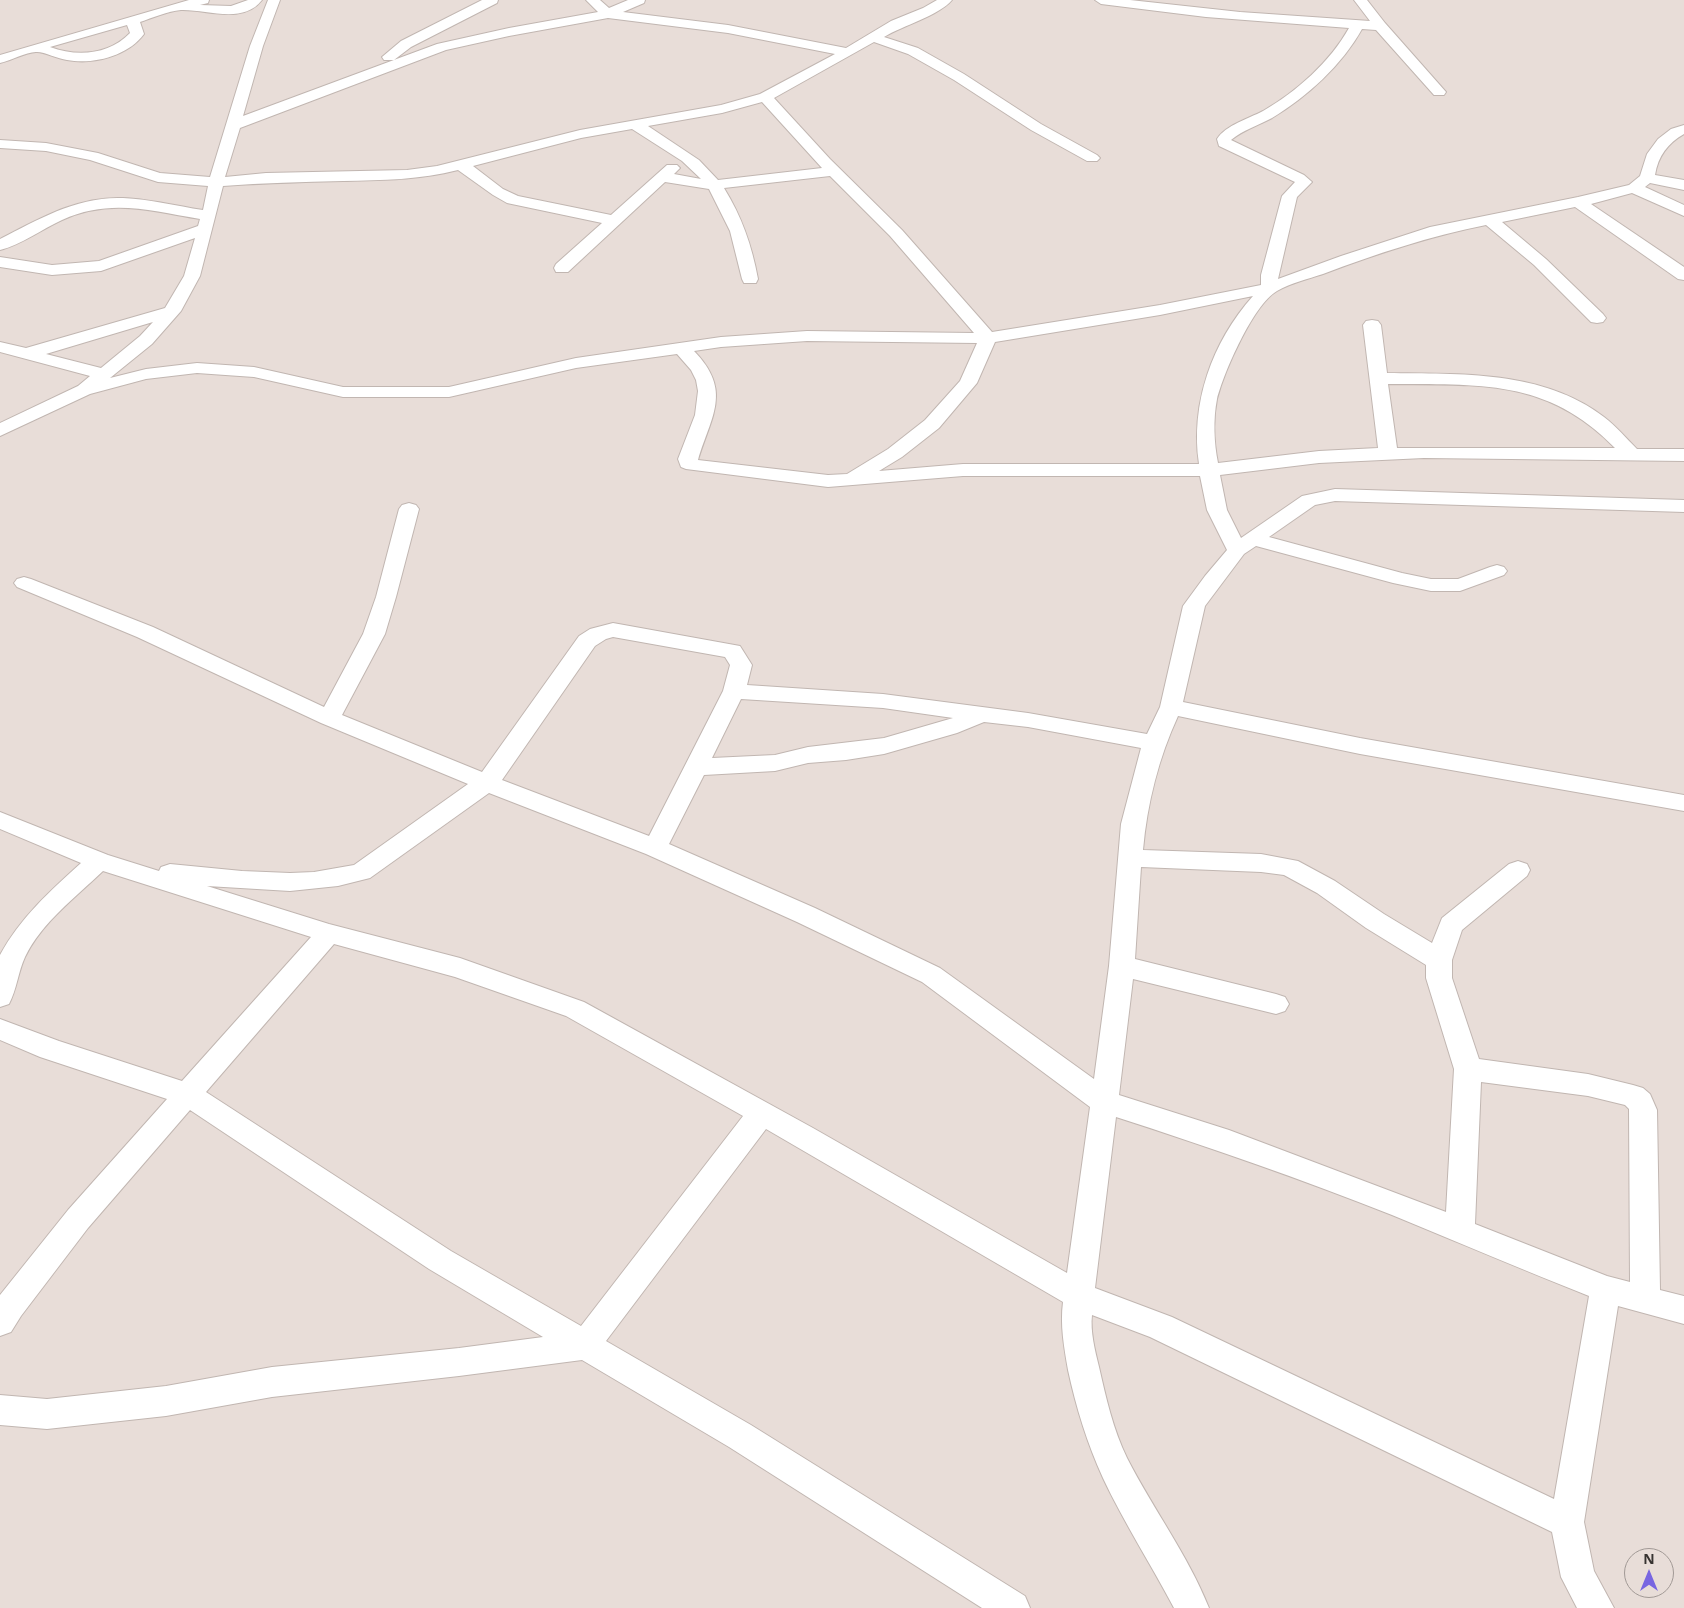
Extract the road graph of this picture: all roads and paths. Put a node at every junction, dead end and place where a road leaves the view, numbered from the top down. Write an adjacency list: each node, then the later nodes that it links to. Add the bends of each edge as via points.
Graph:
1 (202, 0): 11 (street)
2 (256, 0): 11 (street, via 246,7 232,9)
3 (274, 0): 24 (street, via 262,25)
4 (492, 0): 20 (street, via 406,44 391,55)
5 (592, 0): 12 (street)
6 (639, 0): 12 (street)
7 (946, 0): 16 (street)
8 (1102, 0): 10 (street)
9 (1360, 0): 15 (street)
10 (1128, 2): 14 (street, via 1267,19)
11 (174, 7): 13 (street)
12 (608, 14): 18 (street, via 728,29); 20 (street, via 442,47)
13 (132, 19): 17 (street); 17 (street, via 137,34 133,39 102,54 60,56)
14 (1357, 25): 15 (street); 52 (street, via 1351,39 1337,56 1294,96 1224,139 1224,143 1304,182 1290,196 1269,275)
15 (1380, 26): 21 (street)
16 (874, 38): 18 (street); 30 (street, via 914,51)
17 (37, 47): 19 (street)
18 (847, 52): 22 (street)
19 (0, 59)
20 (383, 68): 24 (street)
21 (1439, 92)
22 (765, 97): 23 (street, via 722,110); 32 (street)
23 (636, 124): 29 (street); 31 (street)
24 (234, 125): 36 (street)
25 (1684, 129): 35 (street, via 1657,148 1648,168)
26 (0, 144): 27 (street)
27 (16, 144): 28 (street); 36 (street, via 93,156 158,177)
28 (0, 150)
29 (685, 157): 34 (street); 38 (street)
30 (1092, 158)
31 (460, 164): 36 (street, via 407,175); 42 (street, via 513,200)
32 (834, 171): 38 (street); 56 (street, via 896,233)
33 (1684, 172): 35 (street)
34 (660, 177): 38 (street); 42 (street)
35 (1654, 178): 37 (street); 39 (street)
36 (216, 182): 44 (street)
37 (1684, 184)
38 (713, 185): 51 (street, via 734,218 745,248)
39 (1634, 188): 40 (street); 41 (street)
40 (1578, 202): 43 (street); 50 (street)
41 (1684, 210)
42 (615, 220): 49 (street)
43 (1490, 220): 52 (street, via 1436,230); 54 (street, via 1540,262)
44 (207, 222): 46 (street, via 121,202 97,203); 48 (street, via 101,266 52,270); 53 (street, via 192,276)
45 (0, 228): 46 (street)
46 (16, 237): 47 (street)
47 (0, 245)
48 (0, 262)
49 (562, 268)
50 (1684, 275)
51 (750, 279)
52 (1270, 288): 56 (street); 66 (street, via 1244,318 1222,360 1208,400 1205,443)
53 (172, 311): 58 (street); 59 (street, via 146,340)
54 (1597, 318)
55 (1372, 325): 60 (street)
56 (988, 338): 57 (street, via 807,336 721,342); 67 (street, via 968,383 932,424)
57 (682, 349): 61 (street, via 576,363 449,392 343,392 254,372 197,368 146,374); 67 (street, via 701,370 706,388 704,417 688,463 828,481)
58 (10, 352): 59 (street)
59 (104, 374): 61 (street)
60 (1379, 378): 63 (street); 64 (street, via 1501,382 1529,387 1581,410)
61 (84, 390): 62 (street)
62 (0, 430)
63 (1388, 453): 64 (street); 66 (street)
64 (1632, 454): 65 (street)
65 (1684, 455)
66 (1209, 470): 67 (street, via 963,470); 70 (street, via 1218,510)
67 (852, 479)
68 (1684, 506): 70 (street, via 1335,495 1309,500)
69 (409, 509): 76 (street, via 374,634)
70 (1245, 544): 71 (street, via 1431,585 1460,584); 74 (street, via 1212,580 1194,606)
71 (1497, 571)
72 (24, 583): 76 (street, via 145,632)
73 (734, 691): 75 (street, via 883,701); 78 (street); 79 (street, via 742,667 740,659 732,651 613,630 598,634 587,641)
74 (1171, 707): 77 (street); 80 (street, via 1360,746)
75 (981, 714): 77 (street); 78 (street, via 949,728 884,746 808,755 775,763)
76 (329, 718): 79 (street)
77 (1154, 743): 83 (street, via 1133,824)
78 (696, 768): 82 (street)
79 (487, 783): 82 (street); 85 (street, via 361,872 337,879 294,883)
80 (1684, 803)
81 (0, 820): 84 (street)
82 (655, 848): 95 (street, via 806,915 930,976)
83 (1129, 858): 88 (street, via 1289,867); 89 (street)
84 (99, 861): 85 (street); 90 (street, via 36,921 13,951)
85 (126, 870): 87 (street)
86 (1518, 870): 88 (street, via 1451,925)
87 (329, 933): 94 (street); 96 (street, via 460,968 575,1009)
88 (1439, 960): 93 (street, via 1439,978)
89 (1122, 966): 91 (street); 95 (street)
90 (0, 997)
91 (1276, 1004)
92 (0, 1029): 94 (street)
93 (1468, 1069): 97 (street); 100 (street, via 1588,1085 1633,1096 1640,1102 1644,1110)
94 (187, 1094): 102 (street, via 78,1219); 103 (street, via 440,1260)
95 (1104, 1102): 97 (street, via 1219,1138); 99 (street)
96 (762, 1113): 99 (street); 103 (street)
97 (1460, 1231): 98 (street)
98 (1605, 1289): 100 (street); 105 (street)
99 (1079, 1296): 105 (street, via 1220,1355); 107 (street, via 1076,1319 1080,1357 1101,1436 1124,1486)
100 (1645, 1299): 101 (street)
101 (1684, 1310)
102 (0, 1322)
103 (585, 1345): 104 (street, via 272,1382 166,1401 47,1414); 106 (street, via 740,1436)
104 (0, 1410)
105 (1567, 1522): 108 (street, via 1578,1577)
106 (1013, 1608)
107 (1192, 1608)
108 (1597, 1608)

